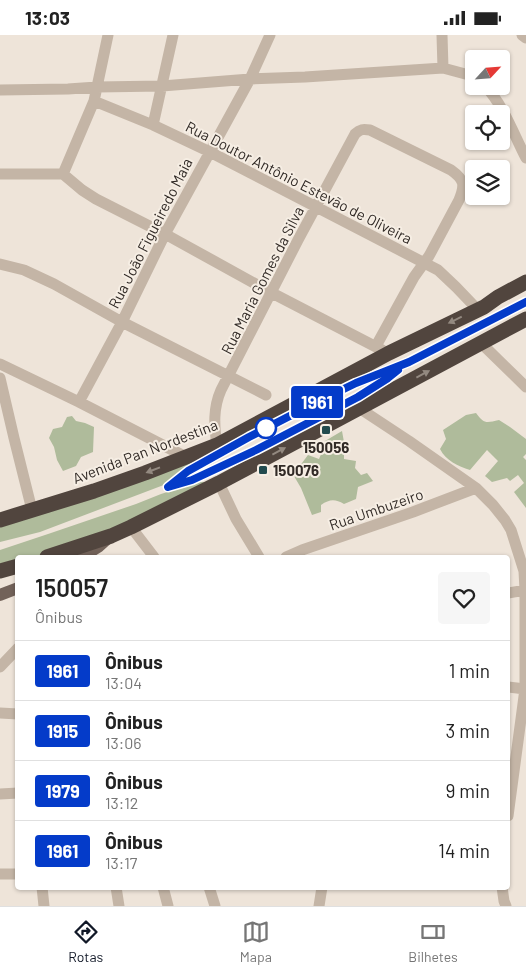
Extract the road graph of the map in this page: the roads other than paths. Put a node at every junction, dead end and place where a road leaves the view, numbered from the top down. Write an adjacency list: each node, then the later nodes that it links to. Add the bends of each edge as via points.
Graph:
1 (108, 35): 11 (street)
2 (173, 35): 10 (street)
3 (270, 35): 9 (street, Rua João Figueiredo Maia)
4 (442, 35): 7 (street)
5 (522, 35): 6 (street)
6 (526, 38)
7 (443, 68): 8 (street); 9 (street)
8 (465, 74)
9 (250, 79): 10 (street); 16 (street, Rua João Figueiredo Maia)
10 (162, 86): 11 (street); 15 (street)
11 (97, 87): 12 (street); 14 (street)
12 (0, 90)
13 (492, 95): 17 (street)
14 (94, 101): 15 (street, Rua Doutor Antônio Estevão de Oliveira); 19 (street)
15 (154, 125): 16 (street, Rua Doutor Antônio Estevão de Oliveira)
16 (210, 152): 20 (street, Rua Doutor Antônio Estevão de Oliveira); 21 (street, Rua João Figueiredo Maia)
17 (526, 158)
18 (0, 174): 19 (street)
19 (63, 174): 21 (street, via 96,199)
20 (316, 208): 22 (street, Rua Doutor Antônio Estevão de Oliveira); 22 (street, Rua Maria Gomes da Silva, via 355,134 362,129 451,170 459,176 463,187); 26 (street, Rua Maria Gomes da Silva)
21 (165, 234): 26 (street); 29 (street, Rua João Figueiredo Maia)
22 (424, 263): 27 (street, Rua Doutor Antônio Estevão de Oliveira, via 444,274); 31 (street, via 414,277)
23 (0, 264): 29 (street, via 24,270 54,284)
24 (526, 282): 27 (highway, Avenida Pan Nordestina)
25 (526, 290): 27 (highway, Avenida Pan Nordestina)
26 (272, 293): 31 (street); 33 (street, Rua Maria Gomes da Silva)
27 (481, 308): 31 (highway, Avenida Pan Nordestina, one-way to 31)
28 (526, 319): 30 (highway)
29 (122, 322): 33 (street); 37 (street, Rua João Figueiredo Maia)
30 (481, 343): 35 (street); 38 (highway, one-way to 30)
31 (382, 349): 39 (highway, Avenida Pan Nordestina)
32 (0, 363): 37 (street)
33 (229, 376): 36 (street); 39 (street, Rua Maria Gomes da Silva, via 216,407)
34 (0, 378): 43 (street)
35 (526, 387)
36 (266, 395)
37 (79, 402): 40 (street)
38 (359, 408): 41 (highway, one-way to 38); 42 (street)
39 (217, 445): 40 (highway, Avenida Pan Nordestina)
40 (186, 457): 43 (highway, Avenida Pan Nordestina, one-way to 43)
41 (219, 483): 45 (highway); 50 (street)
42 (476, 488): 51 (street, Rua Umbuzeiro); 55 (street, via 511,530 524,571)
43 (32, 510): 44 (highway, Avenida Pan Nordestina)
44 (0, 520)
45 (131, 527): 46 (highway); 49 (street)
46 (111, 536): 47 (highway); 48 (main road)
47 (53, 555)
48 (85, 555)
49 (152, 555)
50 (258, 555)
51 (291, 555)
52 (15, 567): 53 (highway)
53 (0, 571)
54 (15, 589): 57 (main road)
55 (526, 590): 56 (street); 61 (street)
56 (510, 593)
57 (0, 595)
58 (15, 650): 59 (street)
59 (0, 667)
60 (510, 687): 61 (street)
61 (525, 689): 64 (street)
62 (0, 713): 63 (street)
63 (15, 714)
64 (511, 769): 65 (street)
65 (510, 785)
66 (15, 793): 67 (street)
67 (0, 794)
68 (0, 873): 69 (street)
69 (15, 874)
70 (42, 890): 76 (street)
71 (116, 890): 77 (street)
72 (164, 890): 78 (street)
73 (209, 890): 79 (street)
74 (322, 890): 80 (street)
75 (502, 890): 81 (street)
76 (44, 906)
77 (119, 906)
78 (168, 906)
79 (215, 906)
80 (319, 906)
81 (506, 906)

